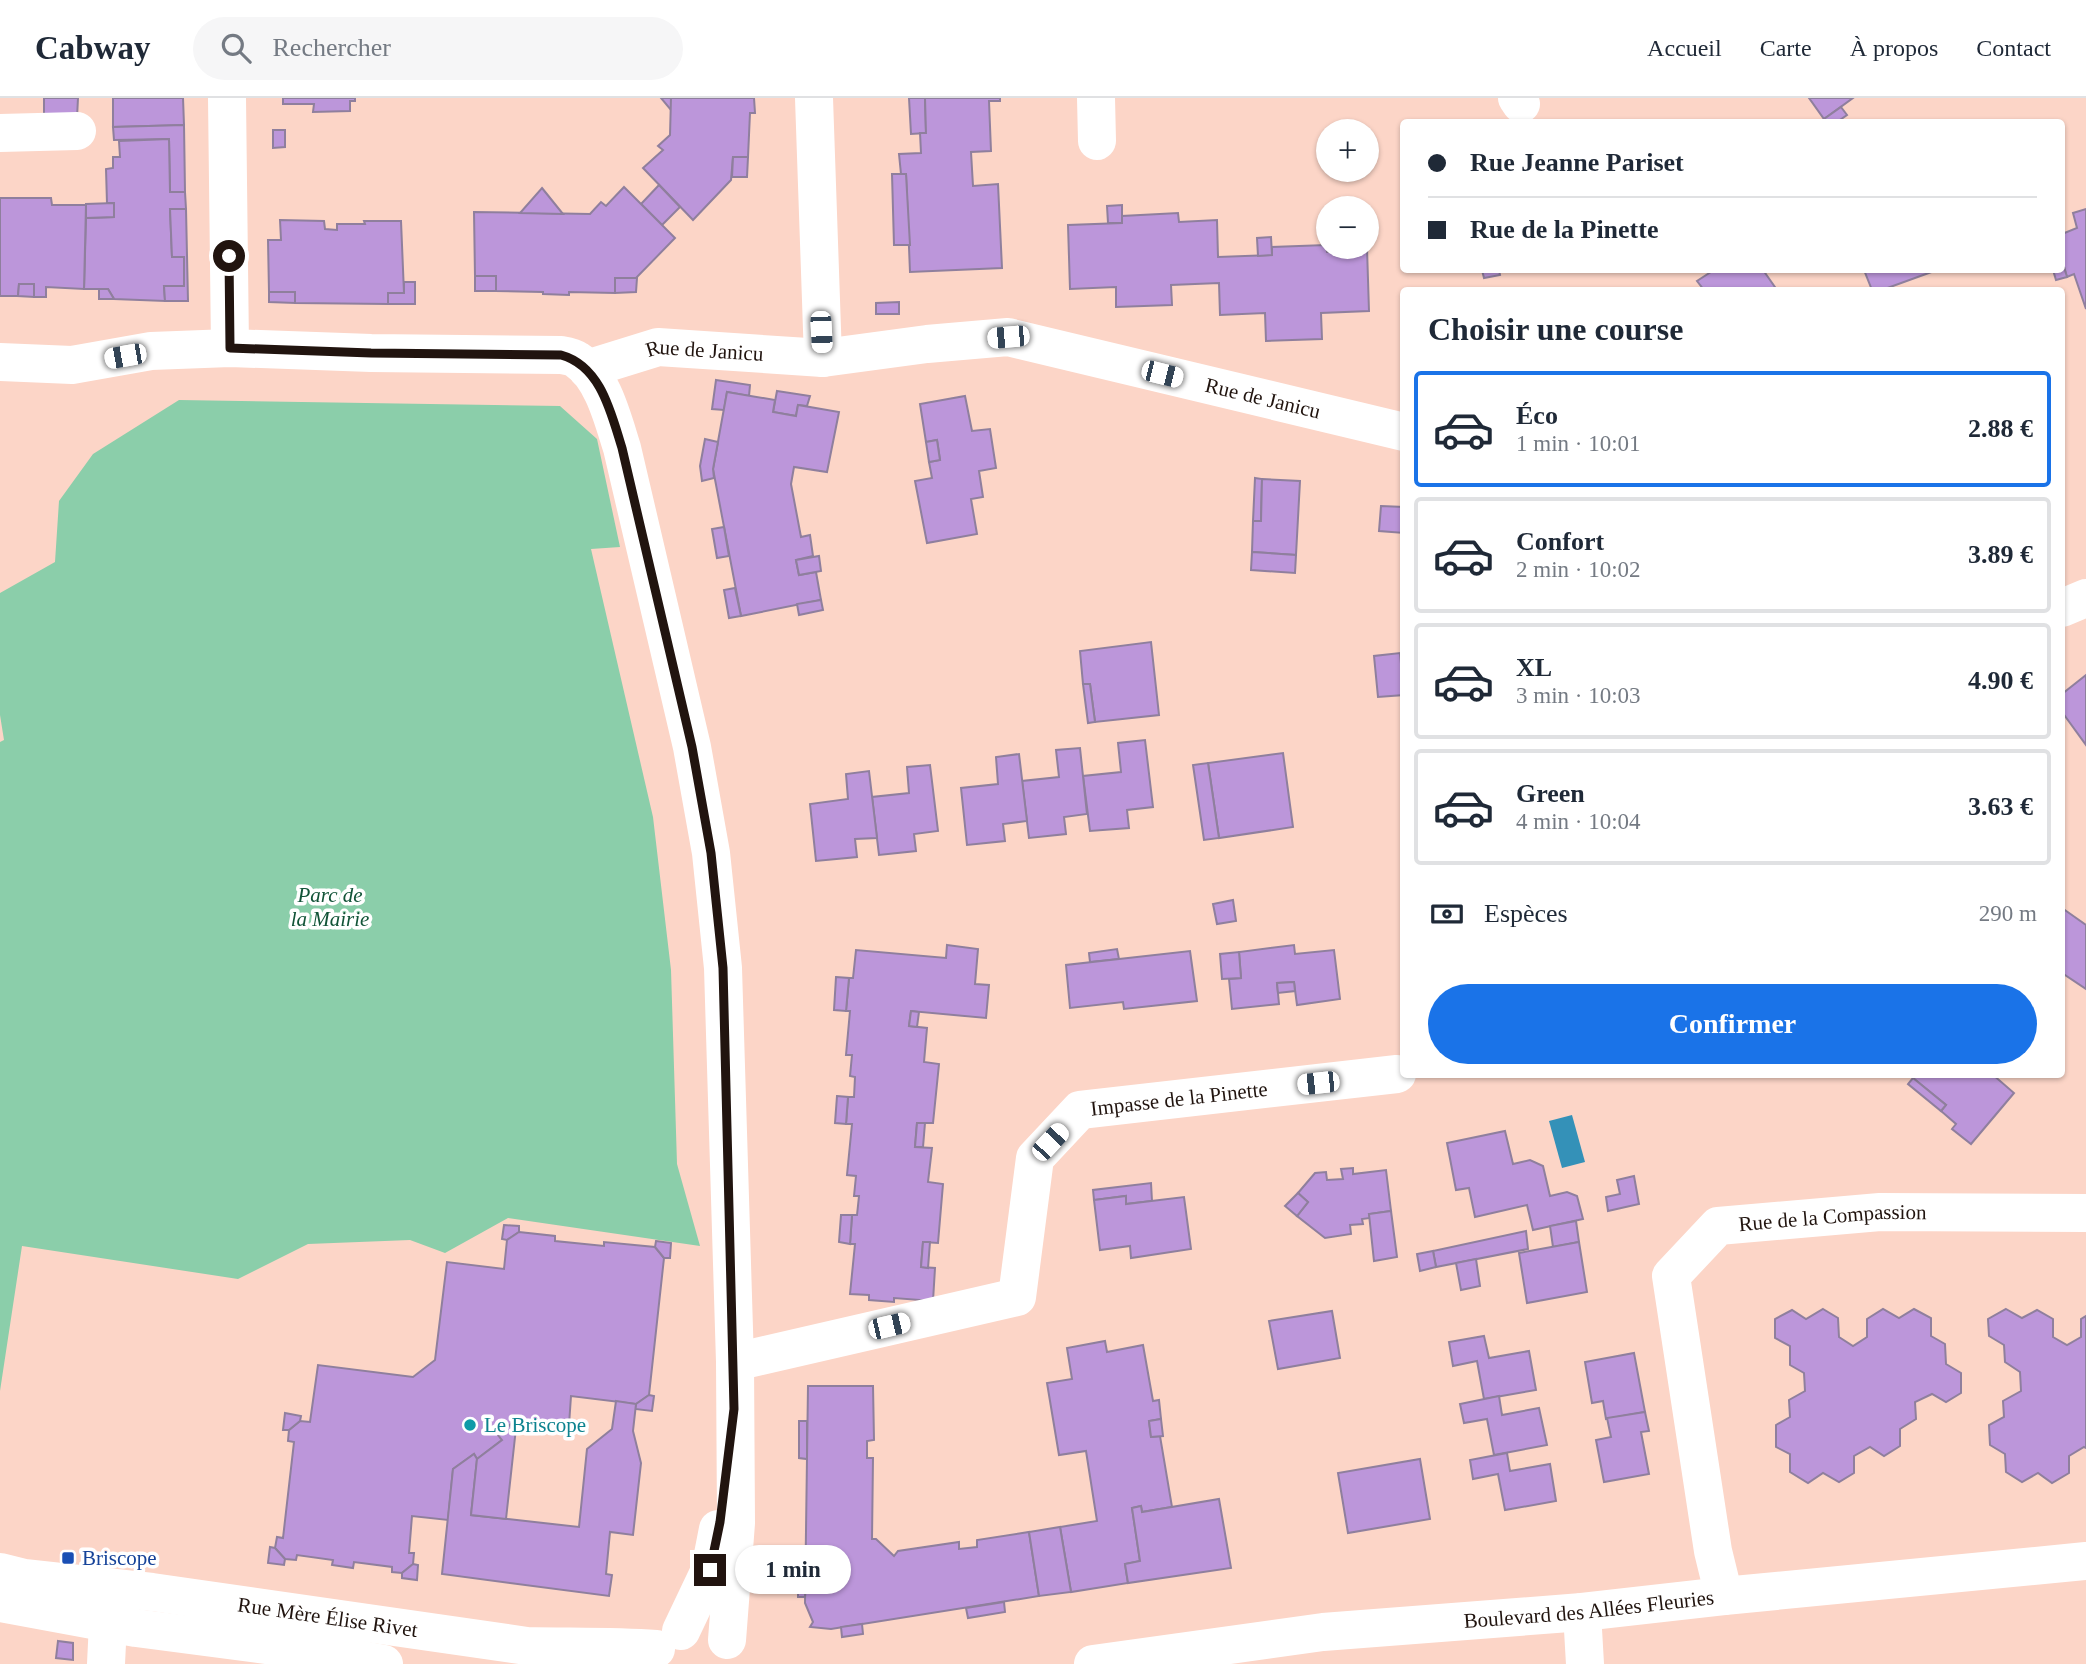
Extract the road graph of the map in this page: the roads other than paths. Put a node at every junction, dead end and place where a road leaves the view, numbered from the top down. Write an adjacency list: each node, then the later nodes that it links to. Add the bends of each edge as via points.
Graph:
1 (227, 98): 7 (street)
2 (814, 98): 8 (street)
3 (1096, 98): 6 (street)
4 (77, 131): 5 (street)
5 (0, 133)
6 (1097, 141)
7 (230, 348): 9 (street, via 151,351 72,365); 10 (street, via 561,355)
8 (823, 358): 10 (street, Rue de Janicu, via 658,347); 11 (street, Rue de Janicu, via 1008,337)
9 (0, 362)
10 (587, 369): 16 (street, via 610,410 622,448 692,747 711,853 723,968)
11 (1400, 431)
12 (2086, 598): 13 (street)
13 (2065, 607)
14 (1397, 1074): 16 (street, Impasse de la Pinette, via 1080,1110 1035,1157 1017,1297)
15 (2086, 1213): 20 (street, Rue de la Compassion, via 1880,1212 1718,1226 1671,1276)
16 (735, 1362): 17 (street)
17 (734, 1409): 24 (street, via 710,1570); 25 (street)
18 (2086, 1560): 20 (street, Boulevard des Allées Fleuries)
19 (0, 1573): 24 (street, Rue Mère Élise Rivet, via 527,1646)
20 (1724, 1596): 22 (street, Boulevard des Allées Fleuries)
21 (0, 1603): 23 (street, Rue Mère Élise Rivet)
22 (1582, 1612): 28 (street, Boulevard des Allées Fleuries, via 1323,1632); 29 (street)
23 (108, 1623): 26 (street); 27 (street, Rue Mère Élise Rivet)
24 (662, 1648): 25 (street, Rue Mère Élise Rivet, via 697,1629 713,1632)
25 (735, 1652)
26 (106, 1664)
27 (384, 1664)
28 (1093, 1664)
29 (1585, 1664)

